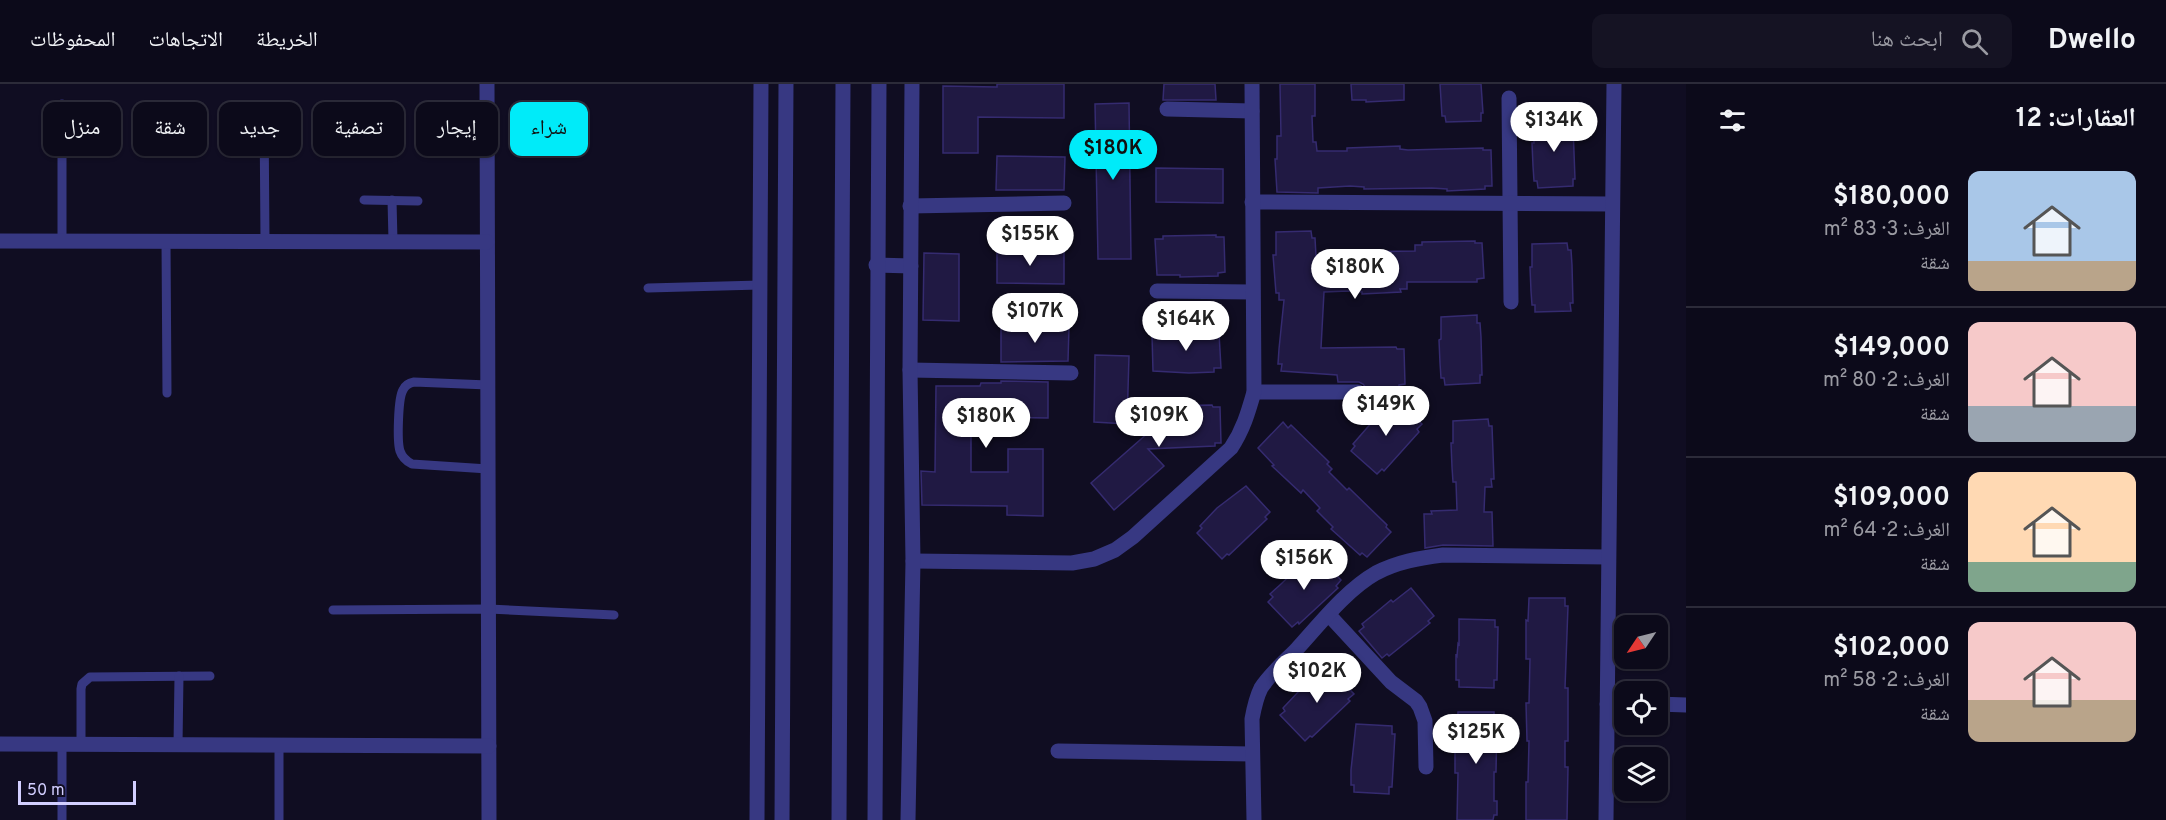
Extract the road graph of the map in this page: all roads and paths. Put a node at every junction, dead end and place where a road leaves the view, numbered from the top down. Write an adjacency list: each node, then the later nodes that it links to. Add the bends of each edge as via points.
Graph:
1 (486, 84): 27 (street)
2 (761, 84): 30 (street)
3 (786, 84): 45 (street)
4 (843, 84): 70 (street)
5 (879, 84): 28 (street)
6 (912, 84): 21 (street)
7 (1252, 84): 11 (street)
8 (1614, 84): 20 (street)
9 (1509, 98): 19 (street)
10 (1167, 109): 11 (street)
11 (1252, 111): 17 (street)
12 (62, 156): 23 (lane)
13 (264, 156): 25 (lane)
14 (364, 200): 15 (lane)
15 (393, 200): 16 (lane); 26 (lane)
16 (418, 201)
17 (1252, 202): 19 (street); 33 (street)
18 (1064, 203): 21 (street)
19 (1511, 203): 20 (street); 34 (street)
20 (1612, 204): 42 (street)
21 (910, 206): 29 (street)
22 (0, 241): 23 (street)
23 (62, 241): 24 (street)
24 (166, 241): 25 (street); 40 (lane)
25 (265, 241): 26 (street)
26 (393, 241): 27 (street)
27 (487, 242): 37 (street)
28 (876, 265): 29 (street); 71 (street)
29 (911, 266): 35 (street)
30 (760, 285): 31 (lane); 44 (street)
31 (648, 288)
32 (1157, 291): 33 (street)
33 (1252, 292): 38 (street)
34 (1511, 302)
35 (910, 370): 36 (street); 43 (street)
36 (1071, 374)
37 (488, 385): 41 (street); 41 (lane, via 409,383 401,394 399,447 403,458 412,464)
38 (1254, 392): 39 (street); 43 (street, via 1247,418 1231,448 1115,550 1072,563)
39 (1358, 392)
40 (167, 393)
41 (488, 469): 46 (street)
42 (1608, 557): 49 (street, via 1443,555 1416,559 1375,574); 52 (street)
43 (913, 561): 72 (street)
44 (758, 596): 45 (street); 68 (street)
45 (784, 596): 69 (street)
46 (489, 609): 47 (lane); 48 (lane); 61 (street)
47 (333, 610)
48 (614, 615)
49 (1329, 615): 63 (street, via 1262,687 1254,704); 64 (street, via 1391,682 1420,707 1425,721)
50 (179, 676): 51 (lane); 58 (lane, via 96,676 85,680 81,689); 59 (lane)
51 (210, 676)
52 (1607, 704): 53 (street); 74 (street)
53 (1614, 704)
54 (1668, 704): 55 (street)
55 (1686, 705)
56 (0, 744): 57 (street)
57 (62, 744): 58 (street); 65 (lane)
58 (81, 744): 59 (street)
59 (178, 745): 60 (street)
60 (279, 745): 61 (street); 66 (lane)
61 (489, 746): 67 (street)
62 (1058, 751): 63 (street)
63 (1252, 754): 73 (street)
64 (1426, 767)
65 (62, 820)
66 (279, 820)
67 (489, 820)
68 (757, 820)
69 (782, 820)
70 (838, 820)
71 (874, 820)
72 (908, 820)
73 (1254, 820)
74 (1606, 820)

